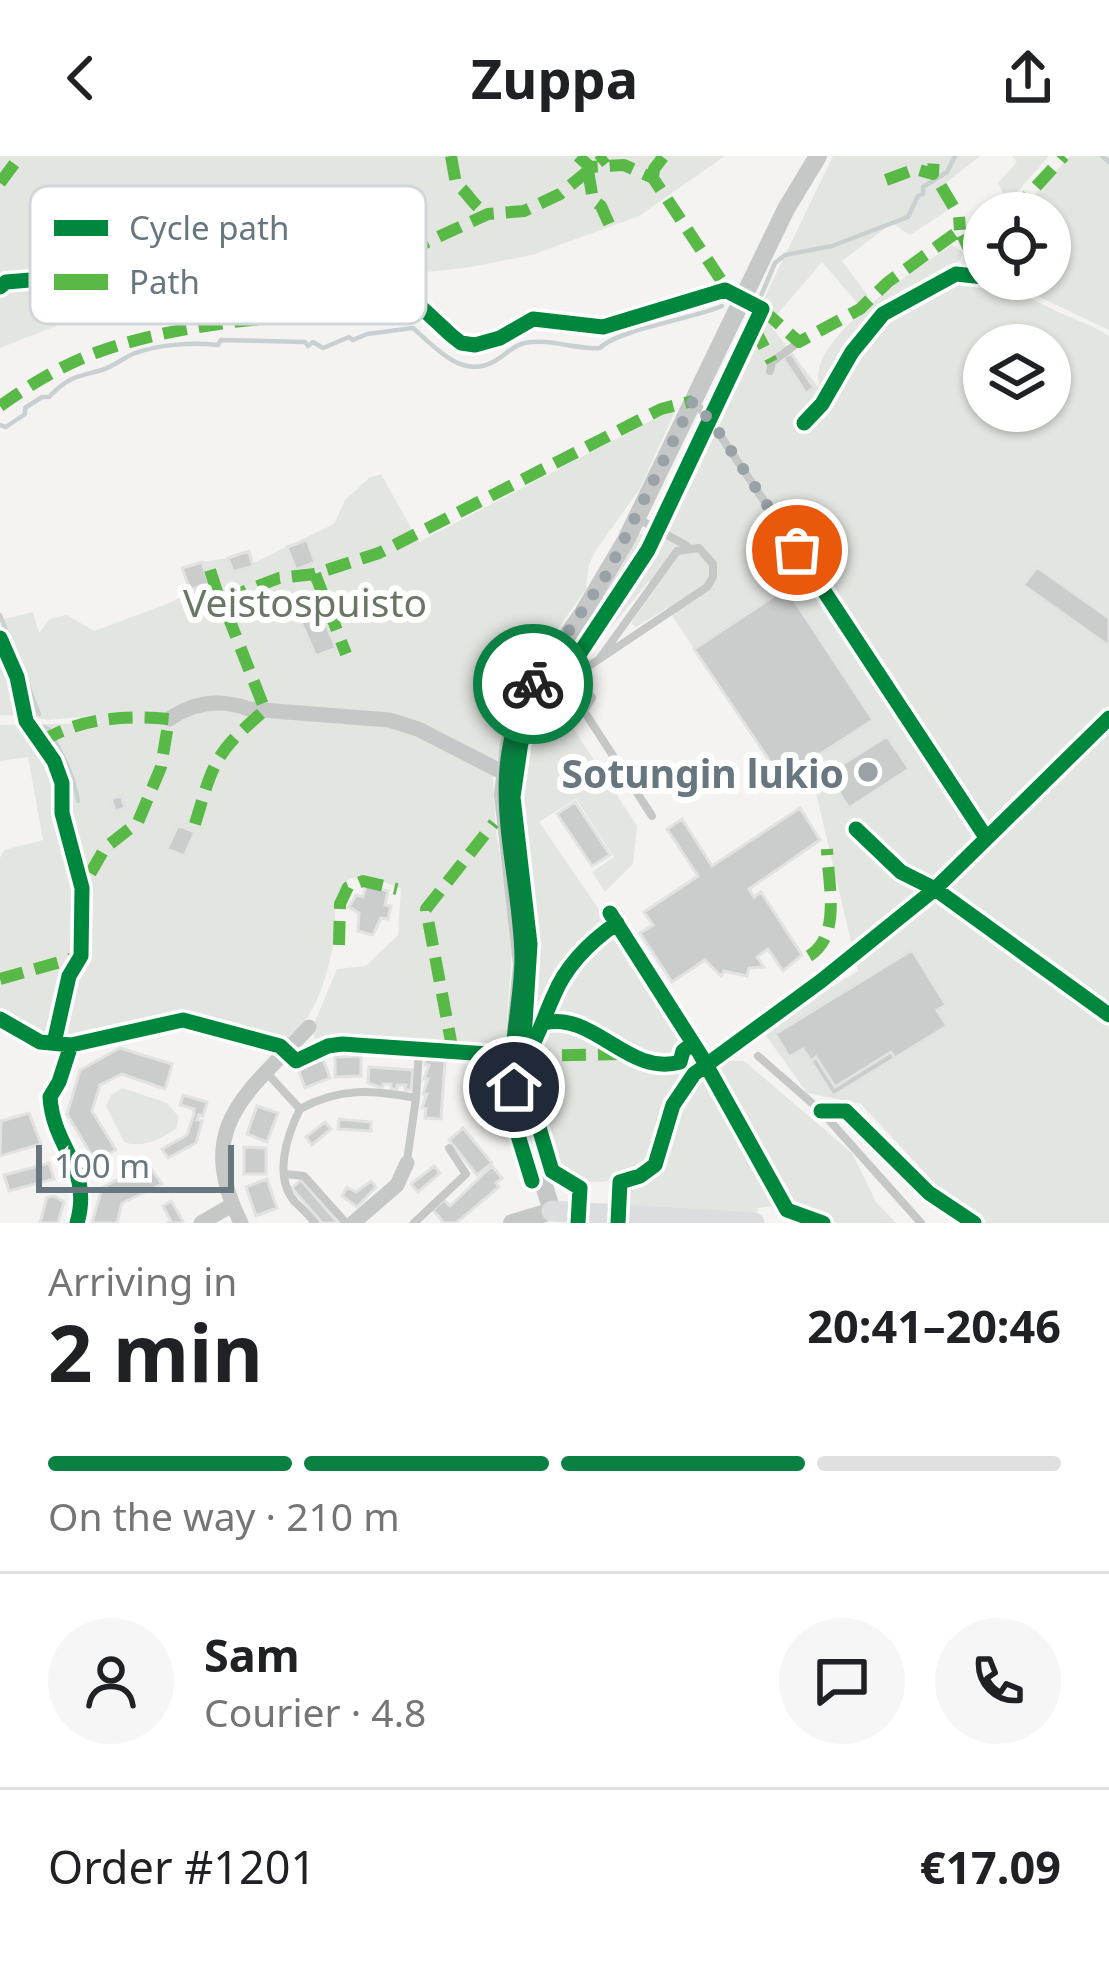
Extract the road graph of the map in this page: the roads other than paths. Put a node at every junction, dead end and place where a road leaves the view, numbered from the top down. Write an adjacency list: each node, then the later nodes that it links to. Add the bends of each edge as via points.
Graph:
1 (818, 156): 4 (street)
2 (799, 342): 3 (lane)
3 (770, 370)
4 (693, 401): 5 (street); 7 (lane)
5 (637, 518): 6 (lane); 8 (street)
6 (688, 547): 9 (lane, via 677,551); 9 (lane, via 713,564 707,587)
7 (797, 550)
8 (553, 652): 10 (lane); 12 (street, via 518,712)
9 (600, 658): 10 (lane)
10 (577, 674): 13 (lane, via 592,698 584,711)
11 (169, 719): 12 (street, via 203,703 232,703 389,720)
12 (504, 773): 24 (street, via 521,938 512,1071)
13 (652, 816)
14 (309, 1027): 17 (street)
15 (419, 1049): 18 (lane)
16 (758, 1056): 32 (lane, via 821,1111)
17 (265, 1071): 19 (lane); 23 (street, via 228,1129)
18 (416, 1097): 19 (lane, via 360,1090); 21 (lane)
19 (300, 1109): 22 (lane, via 284,1149)
20 (449, 1148): 29 (lane, via 466,1174)
21 (406, 1163): 25 (street, via 397,1185)
22 (285, 1174): 25 (lane, via 304,1176); 28 (lane, via 294,1201)
23 (232, 1205): 26 (street); 27 (street)
24 (552, 1210): 30 (street); 31 (main road)
25 (360, 1220)
26 (201, 1223)
27 (241, 1223)
28 (315, 1223)
29 (414, 1223)
30 (512, 1223)
31 (754, 1223)
32 (921, 1223)

